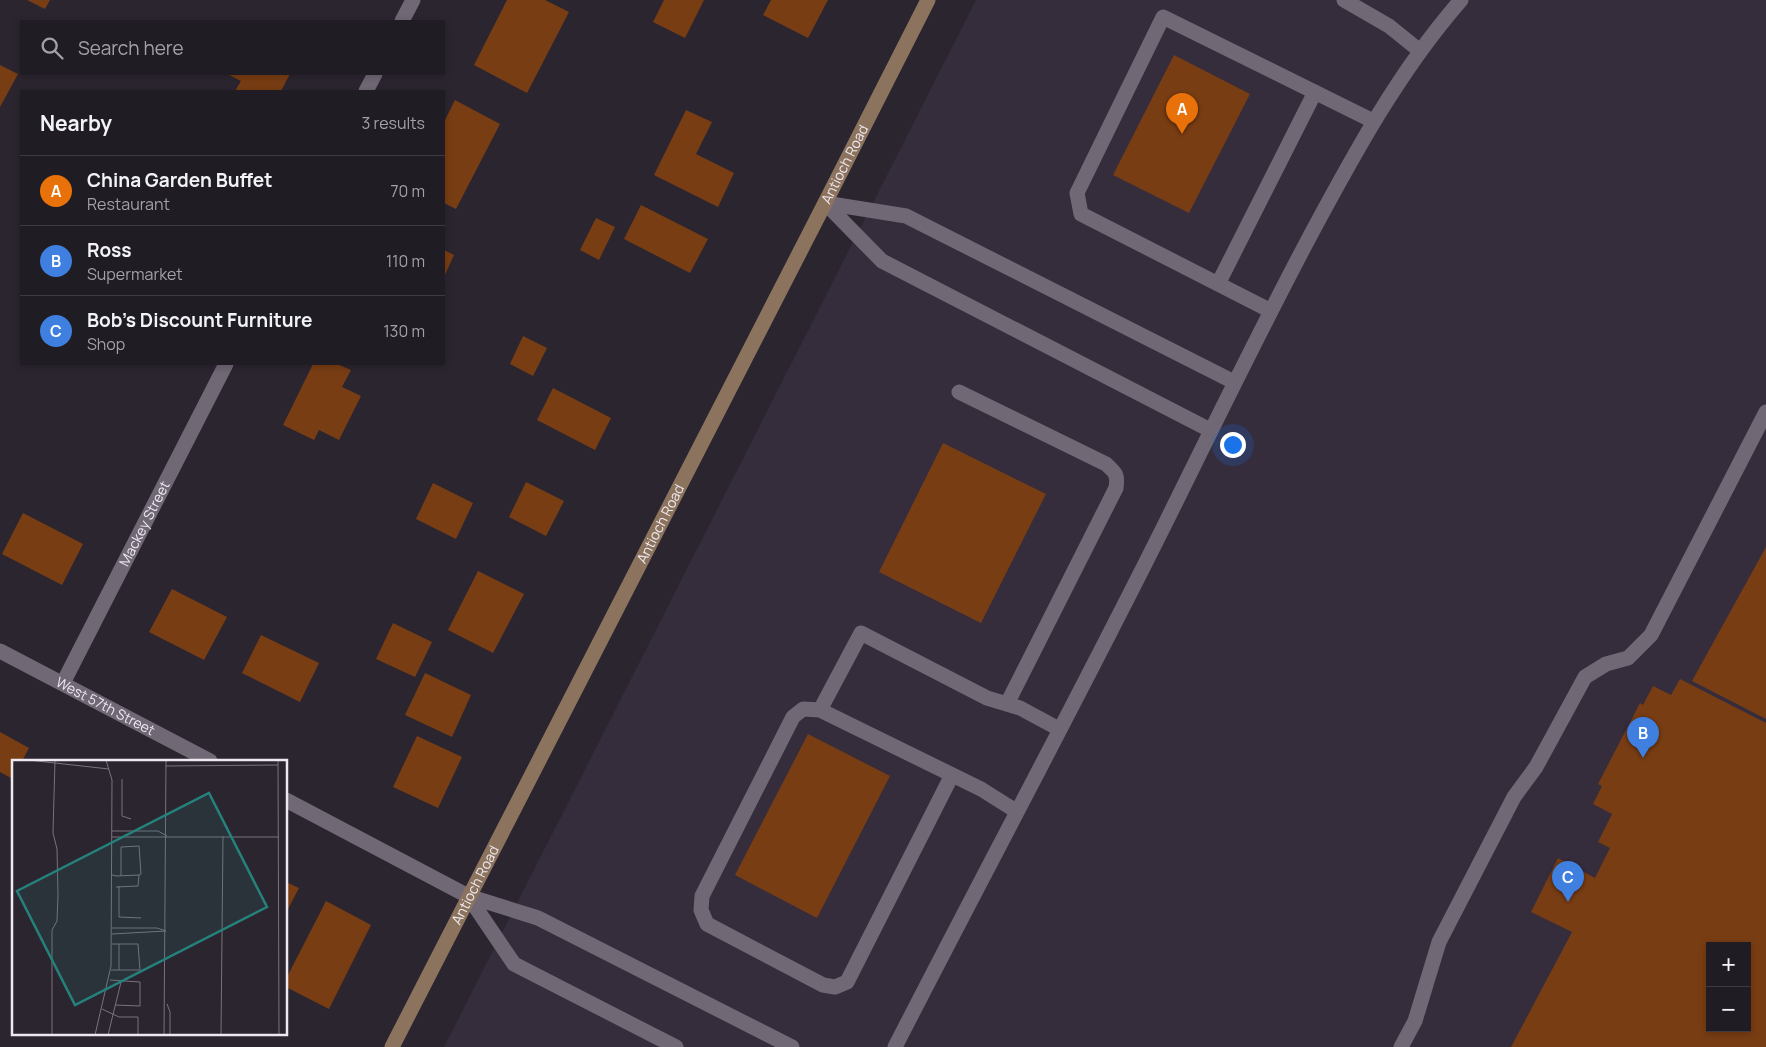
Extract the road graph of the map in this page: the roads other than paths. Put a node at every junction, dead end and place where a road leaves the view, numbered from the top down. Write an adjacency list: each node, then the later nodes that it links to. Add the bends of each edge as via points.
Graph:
1 (413, 0): 5 (street)
2 (928, 0): 11 (main road, Antioch Road)
3 (1346, 0): 6 (street, via 1389,26)
4 (1461, 0): 6 (street)
5 (403, 20)
6 (1420, 51): 10 (street)
7 (374, 75): 8 (street)
8 (367, 90)
9 (1315, 92): 10 (street); 12 (street); 12 (street, via 1163,17 1077,193 1081,214)
10 (1373, 121): 13 (street)
11 (826, 203): 15 (street, via 906,216); 18 (street, via 882,261); 28 (main road, Antioch Road)
12 (1218, 284): 13 (street)
13 (1270, 311): 15 (street)
14 (225, 365): 20 (street, Mackey Street)
15 (1234, 382): 18 (street)
16 (959, 392): 21 (street, via 1106,464 1115,472 1117,480 1116,488)
17 (1766, 412): 33 (street, via 1651,634 1628,658 1606,664 1585,677 1536,767 1514,797 1439,942 1415,1021)
18 (1210, 430): 23 (street)
19 (0, 651): 20 (street, West 57th Street)
20 (63, 683): 24 (street, West 57th Street)
21 (1007, 704): 22 (street, via 987,698 861,633); 23 (street)
22 (820, 710): 25 (street); 25 (street, via 803,709 793,717 702,896 701,910 707,924 822,986 835,987 848,982)
23 (1059, 729): 27 (street)
24 (208, 760)
25 (952, 775): 27 (street)
26 (288, 801): 28 (street)
27 (1016, 812): 32 (street)
28 (468, 896): 29 (main road, Antioch Road); 30 (street, via 514,964); 31 (street, via 538,918)
29 (392, 1047)
30 (676, 1047)
31 (792, 1047)
32 (896, 1047)
33 (1401, 1047)

